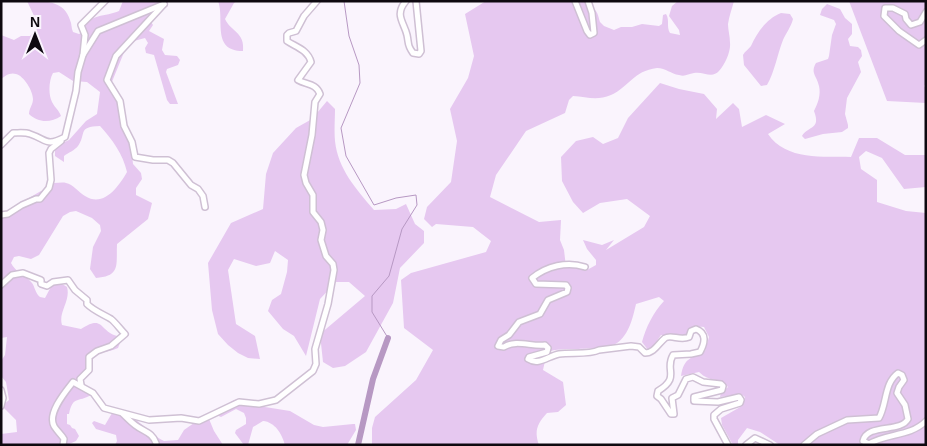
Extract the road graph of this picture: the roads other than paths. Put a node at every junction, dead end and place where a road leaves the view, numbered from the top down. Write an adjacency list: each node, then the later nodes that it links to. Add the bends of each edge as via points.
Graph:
1 (104, 1): 10 (street, via 81,25 85,35)
2 (317, 1): 20 (street, via 296,32 286,37 309,56 310,62 298,80 312,85 320,94 315,102 304,175 313,195 313,212 321,222 321,240 326,256 334,270 313,372 276,400 259,404 239,402 199,421 181,418 149,420)
3 (406, 1): 4 (street, via 400,20 408,46 413,53 419,54)
4 (416, 1)
5 (576, 1): 6 (street, via 590,35 594,33)
6 (588, 1)
7 (165, 3): 10 (street, via 98,31); 13 (street, via 116,56 107,80 120,101 124,126 135,157 173,163 198,189)
8 (926, 12): 9 (street, via 920,22 911,24 905,14 893,8 885,8 884,16 919,45)
9 (926, 40)
10 (83, 55): 11 (street)
11 (66, 132): 12 (street, via 65,137 54,142 45,142 28,133 14,133); 14 (street, via 67,136 51,149 49,188 40,199)
12 (1, 145)
13 (205, 207)
14 (1, 215)
15 (585, 267): 24 (street, via 568,263 532,278 536,284 566,285 567,292 548,300 540,314 519,322 498,346 545,345 547,352 529,357 533,362 557,354 631,346 650,353 666,337 684,339 696,328 704,337 700,352 673,355 671,378 658,390 657,396 674,414 672,398 678,396 686,379 694,377 703,382 721,384 722,390 694,397 694,401 718,402 739,397 740,403 720,409 714,415)
16 (1, 285): 17 (street, via 12,274 23,273 47,286 68,280 93,310 114,321 125,334 111,346 89,357 89,370 80,379)
17 (81, 385): 20 (street, via 93,393 104,408); 23 (street, via 73,382 52,418 64,439)
18 (1, 390): 19 (street)
19 (1, 406)
20 (121, 412): 22 (street, via 154,437)
21 (926, 421): 27 (street, via 906,433 878,438 869,444 863,442 866,435 876,430 906,423 908,412 897,393 904,378 898,373 886,393 880,418 847,420 817,434)
22 (156, 443)
23 (63, 445)
24 (728, 445)
25 (746, 445): 26 (street, via 755,438)
26 (770, 445)
27 (804, 445)

